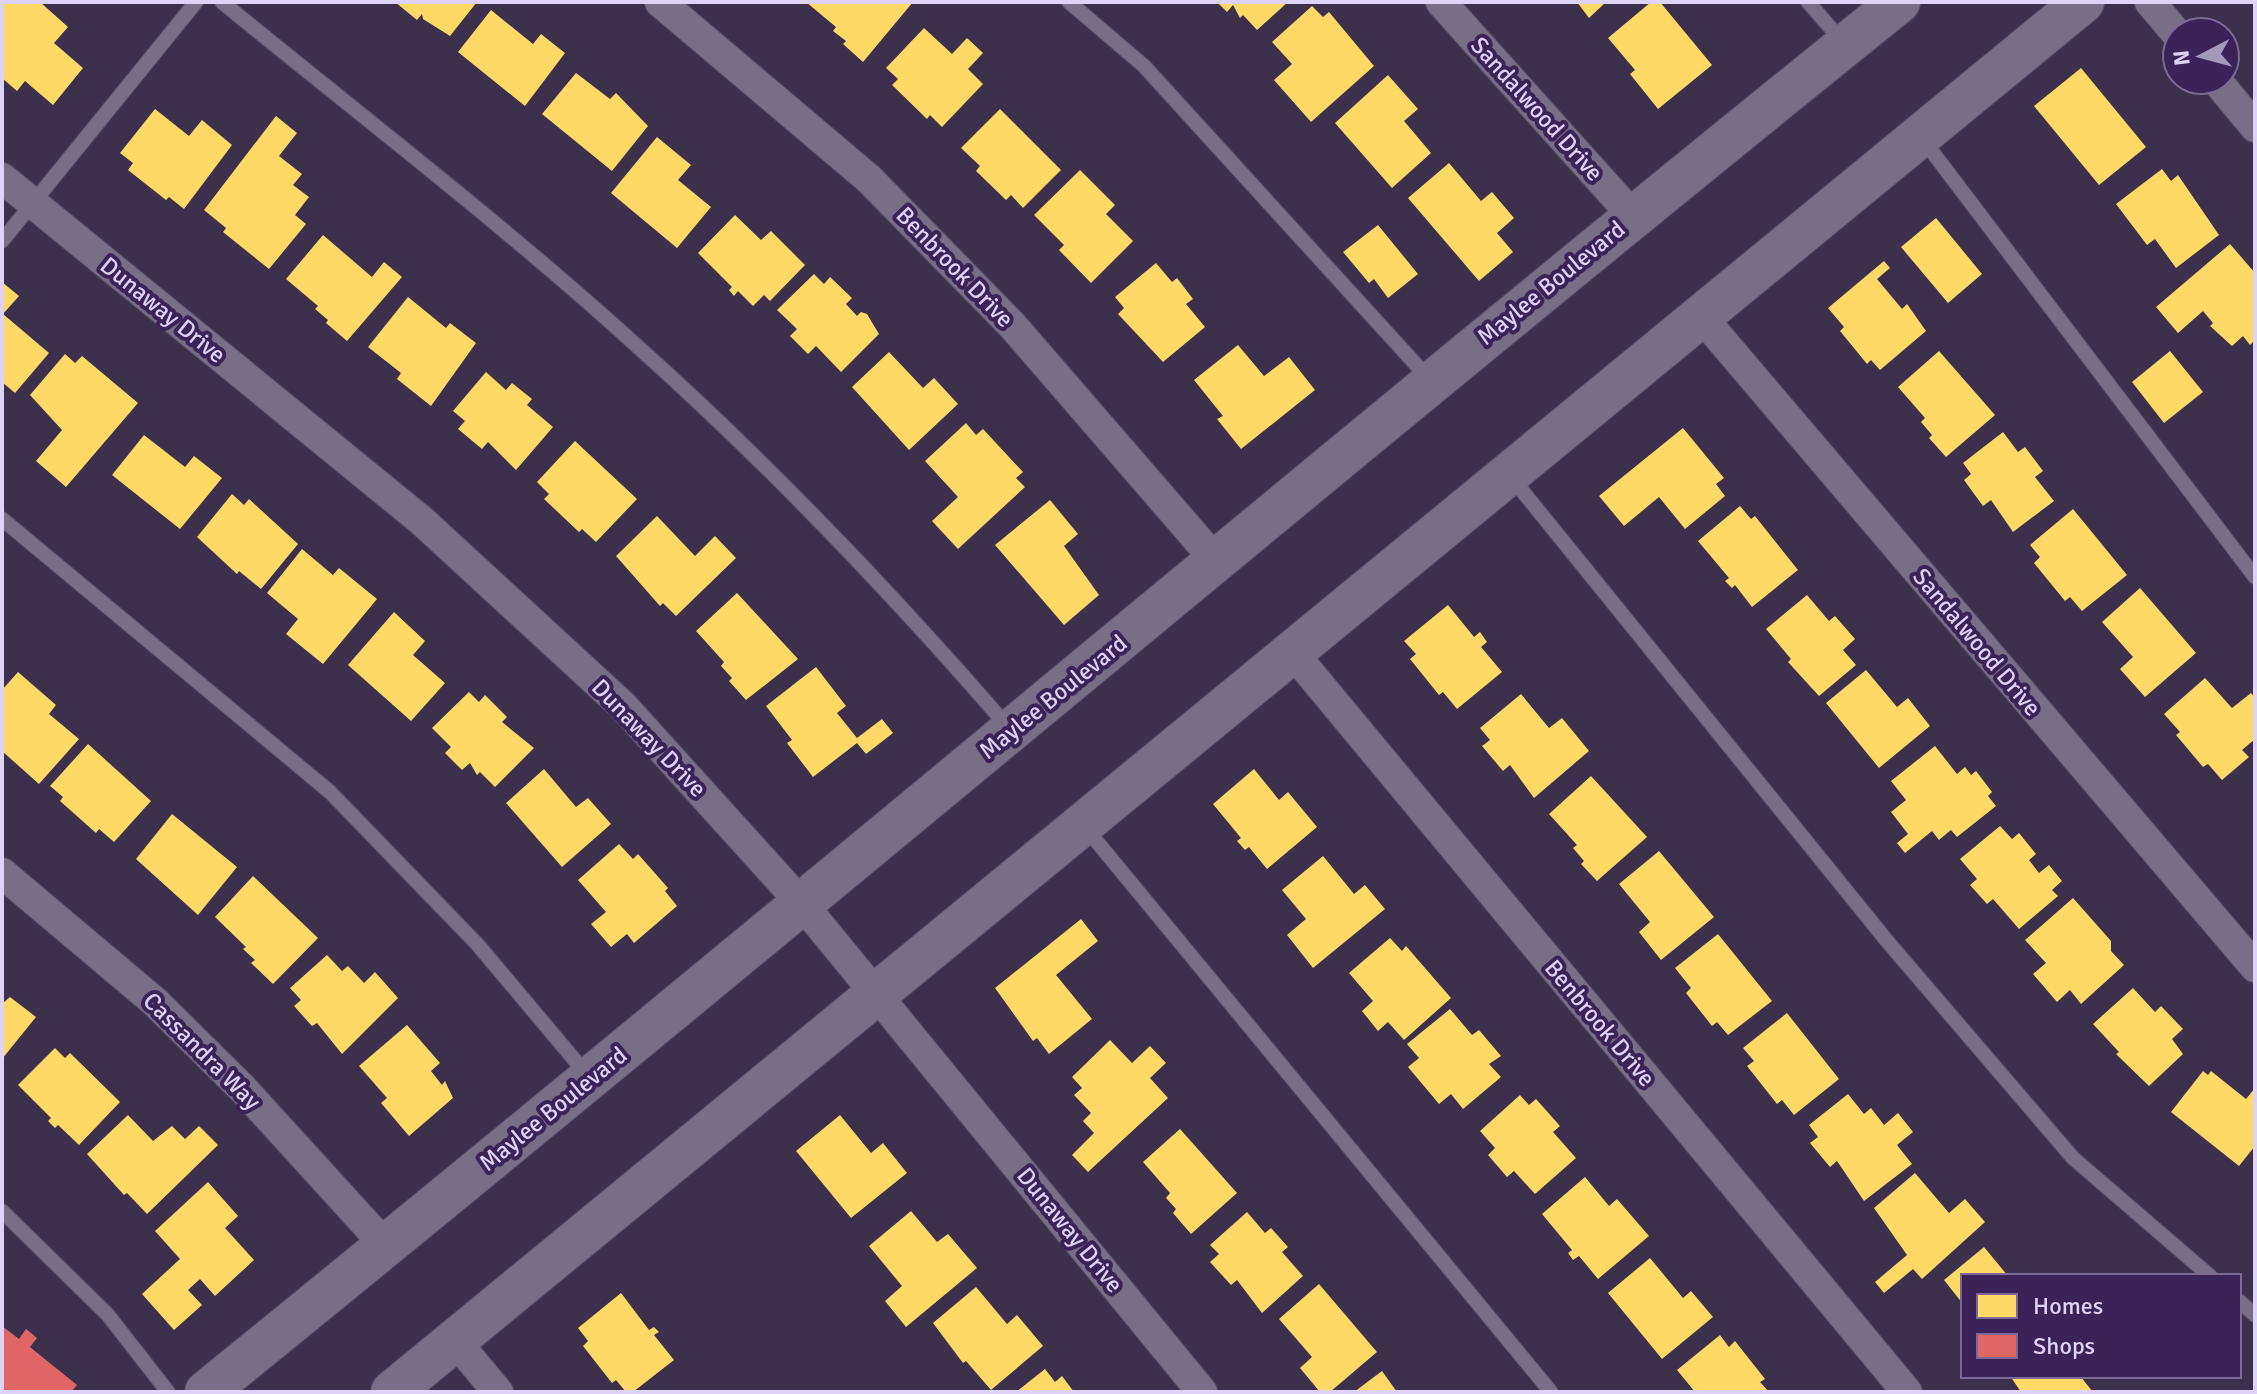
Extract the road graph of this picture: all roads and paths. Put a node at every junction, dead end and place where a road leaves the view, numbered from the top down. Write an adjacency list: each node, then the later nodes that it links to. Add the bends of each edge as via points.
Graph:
1 (196, 2): 14 (lane)
2 (222, 2): 24 (lane, via 636,344 895,597)
3 (660, 2): 21 (street, Benbrook Drive, via 869,179 1012,325)
4 (1069, 2): 18 (lane, via 1144,66)
5 (1441, 2): 15 (street, Sandalwood Drive)
6 (1808, 2): 9 (lane)
7 (1899, 2): 9 (main road, Maylee Boulevard)
8 (2083, 2): 12 (main road)
9 (1846, 45): 15 (main road, Maylee Boulevard)
10 (2229, 96): 11 (street)
11 (2255, 127)
12 (1920, 136): 17 (main road); 22 (lane)
13 (2, 178): 14 (street, Dunaway Drive)
14 (34, 204): 16 (lane); 27 (street, Dunaway Drive, via 445,542 623,706)
15 (1633, 216): 18 (main road, Maylee Boulevard)
16 (2, 241)
17 (1700, 315): 19 (main road); 28 (street, Sandalwood Drive)
18 (1431, 382): 21 (main road, Maylee Boulevard)
19 (1508, 474): 23 (main road); 33 (lane, via 1887,941 2073,1158)
20 (2, 519): 30 (lane, via 330,792 478,945)
21 (1218, 563): 24 (main road, Maylee Boulevard)
22 (2255, 577)
23 (1293, 653): 25 (main road); 41 (street, Benbrook Drive)
24 (1011, 731): 27 (main road, Maylee Boulevard)
25 (1083, 825): 29 (main road); 40 (lane)
26 (2, 873): 32 (street, Cassandra Way, via 155,1002 243,1089)
27 (803, 905): 29 (street, Dunaway Drive); 30 (main road, Maylee Boulevard)
28 (2255, 967)
29 (877, 995): 34 (main road); 39 (street, Dunaway Drive)
30 (590, 1079): 32 (main road, Maylee Boulevard)
31 (2, 1211): 35 (lane, via 108,1315)
32 (386, 1246): 36 (main road, Maylee Boulevard)
33 (2208, 1274)
34 (456, 1342): 37 (main road); 38 (street)
35 (168, 1392)
36 (206, 1392)
37 (392, 1392)
38 (498, 1392)
39 (1202, 1392)
40 (1551, 1392)
41 (1907, 1392)

